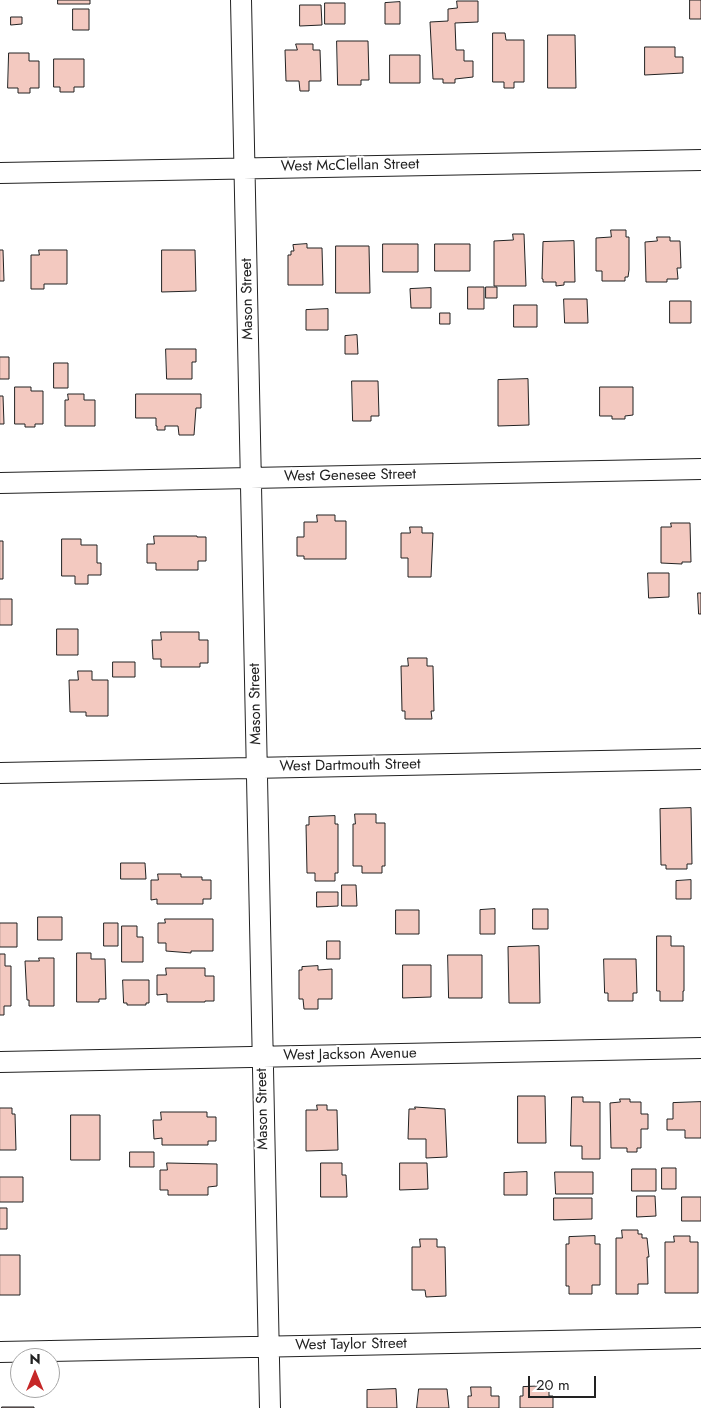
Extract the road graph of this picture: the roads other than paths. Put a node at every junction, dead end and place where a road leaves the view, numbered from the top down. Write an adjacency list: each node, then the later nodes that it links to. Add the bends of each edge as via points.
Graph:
1 (241, 0): 3 (street, Mason Street)
2 (701, 160): 3 (street, West McClellan Street)
3 (245, 168): 4 (street, West McClellan Street); 6 (street, Mason Street)
4 (0, 173)
5 (701, 469): 6 (street, West Genesee Street)
6 (251, 478): 7 (street, West Genesee Street); 9 (street, Mason Street)
7 (0, 483)
8 (701, 759): 9 (street, West Dartmouth Street)
9 (257, 768): 10 (street, West Dartmouth Street); 12 (street, Mason Street)
10 (0, 773)
11 (701, 1048): 12 (street, West Jackson Avenue)
12 (262, 1057): 13 (street, West Jackson Avenue); 15 (street, Mason Street)
13 (0, 1062)
14 (701, 1338): 15 (street, West Taylor Street)
15 (268, 1347): 16 (street, West Taylor Street); 17 (street, Mason Street)
16 (0, 1352)
17 (270, 1408)

